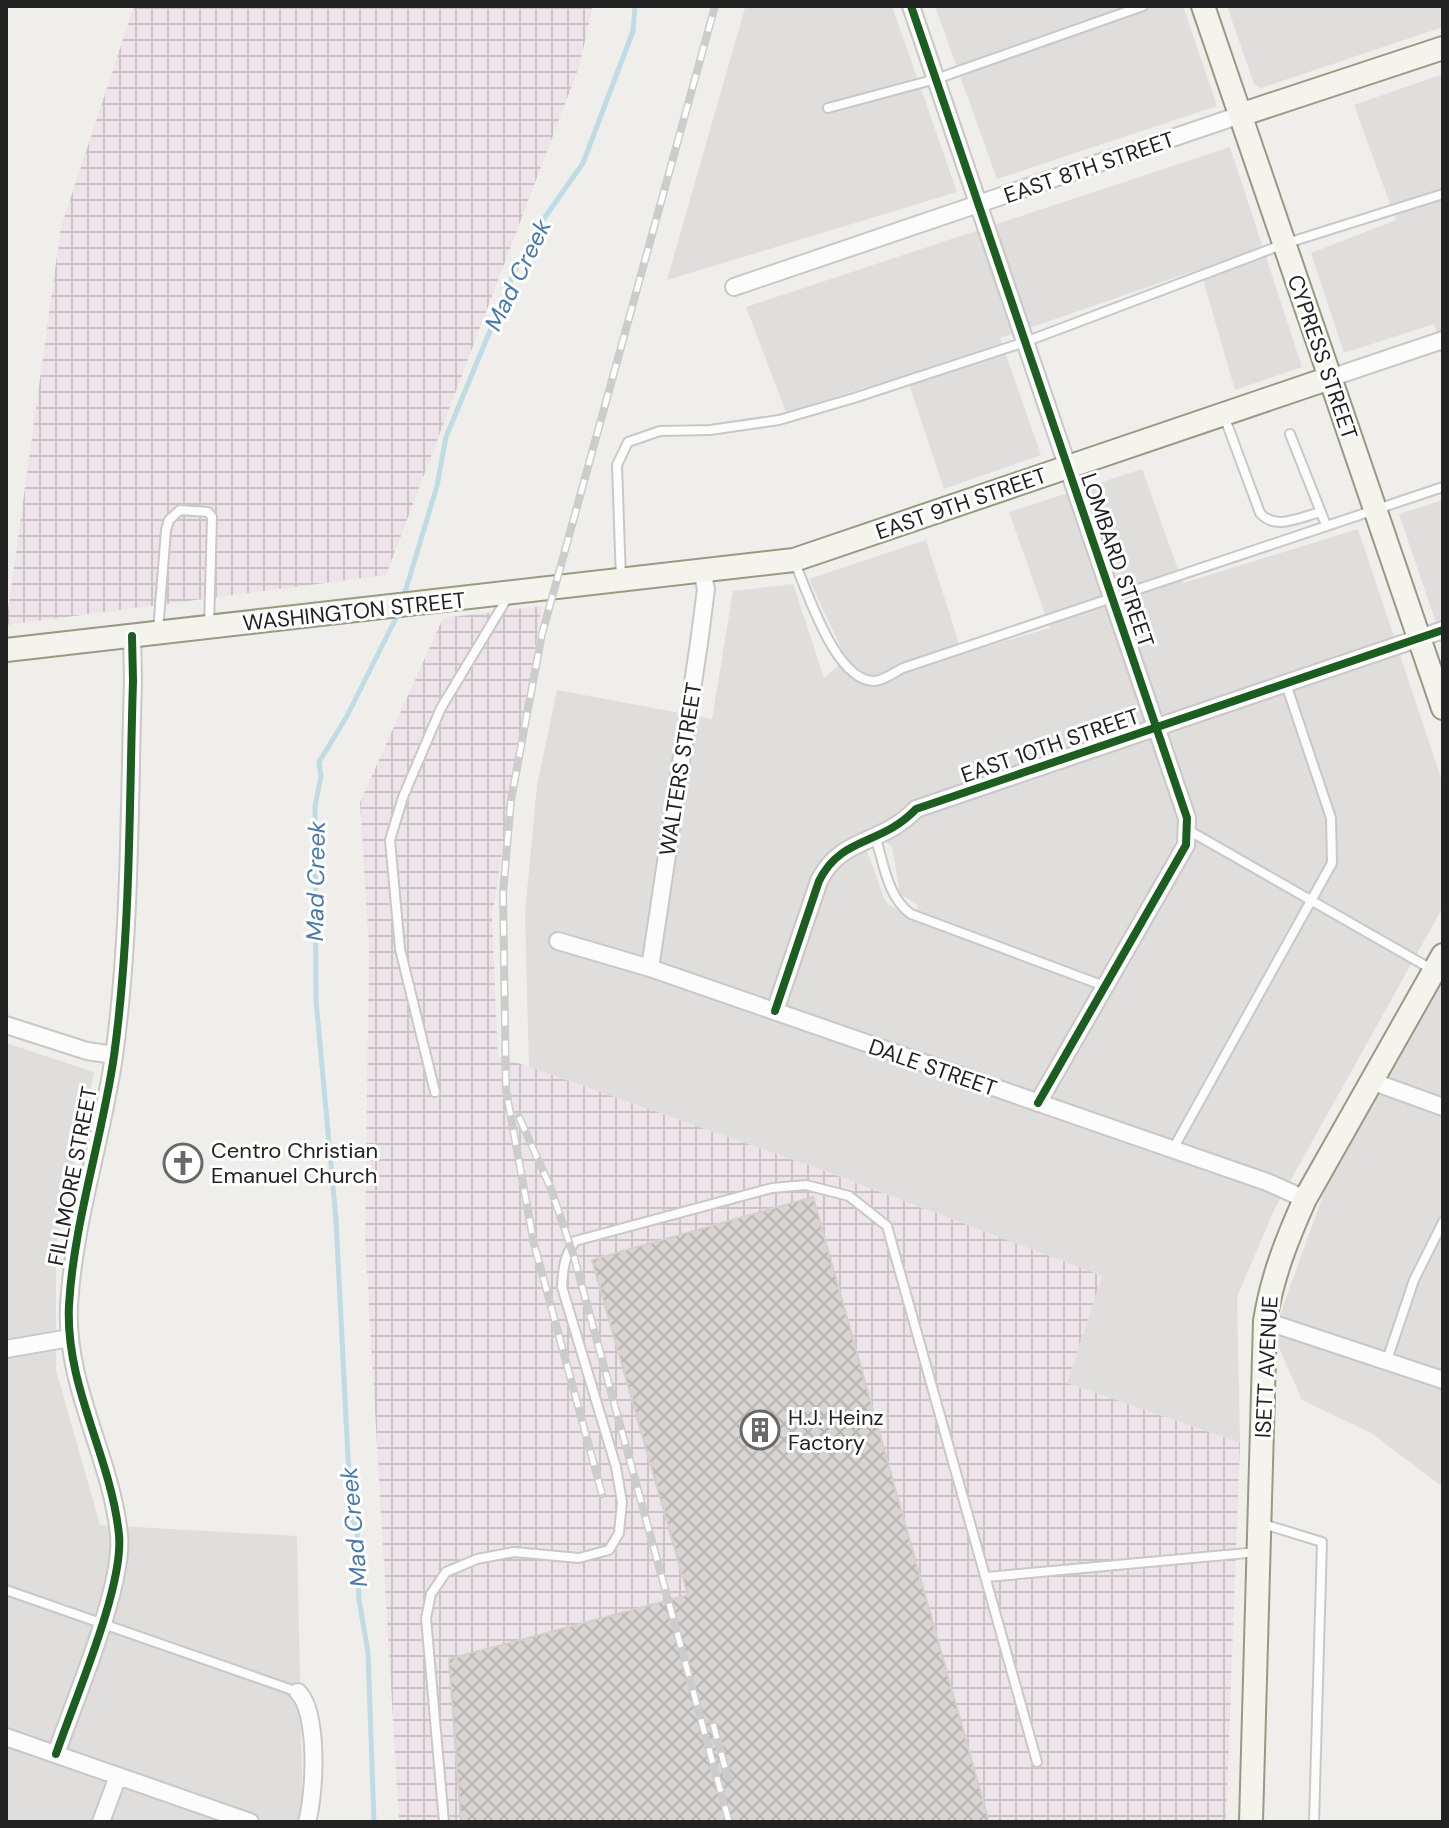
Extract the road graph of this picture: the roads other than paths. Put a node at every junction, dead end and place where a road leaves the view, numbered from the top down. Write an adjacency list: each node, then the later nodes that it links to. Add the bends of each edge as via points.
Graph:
1 (911, 6): 5 (street, LOMBARD STREET)
2 (1143, 6): 5 (lane)
3 (1203, 6): 7 (main road, CYPRESS STREET)
4 (1443, 48): 7 (main road, EAST 8TH STREET)
5 (936, 79): 6 (lane); 9 (street, LOMBARD STREET)
6 (828, 108)
7 (1240, 115): 9 (street, EAST 8TH STREET); 10 (main road, CYPRESS STREET)
8 (1443, 194): 10 (lane)
9 (979, 205): 11 (street, EAST 8TH STREET); 13 (street, LOMBARD STREET)
10 (1284, 244): 13 (lane); 14 (main road, CYPRESS STREET)
11 (734, 287)
12 (1443, 340): 14 (street, EAST 9TH STREET)
13 (1025, 342): 17 (street, LOMBARD STREET); 24 (lane, via 779,420 660,431 628,442 617,465)
14 (1330, 378): 15 (main road, EAST 9TH STREET); 19 (main road, CYPRESS STREET)
15 (1224, 416): 17 (main road, EAST 9TH STREET); 20 (lane, via 1266,520 1274,523)
16 (1290, 434): 20 (lane)
17 (1068, 467): 22 (main road, EAST 9TH STREET); 26 (street, LOMBARD STREET)
18 (1443, 487): 19 (lane)
19 (1374, 509): 21 (lane); 31 (main road, CYPRESS STREET)
20 (1321, 512): 21 (lane)
21 (1326, 525): 26 (lane)
22 (794, 560): 23 (main road, EAST 9TH STREET); 26 (lane, via 840,662 858,677 876,681)
23 (702, 571): 24 (main road, WASHINGTON STREET); 41 (street, WALTERS STREET, via 706,589 701,630)
24 (621, 581): 25 (main road, WASHINGTON STREET)
25 (509, 594): 27 (main road, WASHINGTON STREET); 47 (lane, via 441,708 390,840 400,949)
26 (1112, 598): 35 (street, LOMBARD STREET)
27 (209, 627): 29 (main road, WASHINGTON STREET); 29 (lane, via 212,517 208,512 180,510 166,530)
28 (1443, 630): 31 (street, EAST 10TH STREET)
29 (157, 633): 30 (main road, WASHINGTON STREET)
30 (132, 636): 32 (main road, WASHINGTON STREET); 45 (street, FILLMORE STREET, via 125,927)
31 (1419, 639): 33 (street, EAST 10TH STREET); 34 (main road, CYPRESS STREET)
32 (6, 650)
33 (1286, 684): 35 (street, EAST 10TH STREET); 38 (lane, via 1331,818 1332,863)
34 (1443, 708)
35 (1156, 729): 36 (street, LOMBARD STREET); 37 (street, EAST 10TH STREET, via 916,809)
36 (1188, 830): 38 (lane); 42 (street, via 1186,845)
37 (876, 839): 42 (lane, via 891,889 911,914); 43 (street, EAST 10TH STREET, via 847,848 827,866)
38 (1313, 901): 40 (lane); 50 (lane)
39 (558, 941): 41 (street, DALE STREET)
40 (1438, 963): 46 (main road, ISETT AVENUE)
41 (650, 968): 43 (street, DALE STREET)
42 (1107, 987): 48 (street)
43 (775, 1011): 48 (street, DALE STREET)
44 (6, 1025): 45 (street)
45 (114, 1055): 55 (street, FILLMORE STREET, via 71,1276)
46 (1371, 1081): 49 (street); 51 (main road, ISETT AVENUE)
47 (435, 1092)
48 (1038, 1103): 50 (street, DALE STREET)
49 (1443, 1107)
50 (1173, 1150): 51 (street, DALE STREET)
51 (1305, 1199): 54 (main road, ISETT AVENUE, via 1282,1252)
52 (1443, 1222): 53 (lane)
53 (1440, 1234): 57 (lane, via 1414,1280)
54 (1265, 1321): 57 (street); 59 (main road, ISETT AVENUE)
55 (70, 1338): 56 (street); 63 (street, FILLMORE STREET, via 79,1392 119,1535 113,1587)
56 (6, 1349)
57 (1387, 1360): 58 (street)
58 (1443, 1380)
59 (1260, 1523): 60 (main road, ISETT AVENUE); 74 (lane, via 1322,1542)
60 (1259, 1552): 61 (lane); 73 (main road, ISETT AVENUE)
61 (987, 1577): 67 (lane); 72 (lane, via 887,1226 849,1196 806,1185 575,1241 563,1264 562,1287 616,1467 622,1502 619,1533 609,1550 579,1558 514,1552 477,1559 446,1572 431,1594 426,1618)
62 (6, 1590): 63 (lane)
63 (101, 1624): 64 (lane); 66 (street, FILLMORE STREET)
64 (298, 1692): 71 (street, via 309,1711 311,1736)
65 (6, 1737): 66 (street)
66 (56, 1754): 68 (street)
67 (1037, 1762)
68 (118, 1776): 69 (street); 70 (street)
69 (101, 1822)
70 (250, 1822)
71 (307, 1822)
72 (444, 1822)
73 (1251, 1822)
74 (1314, 1822)

